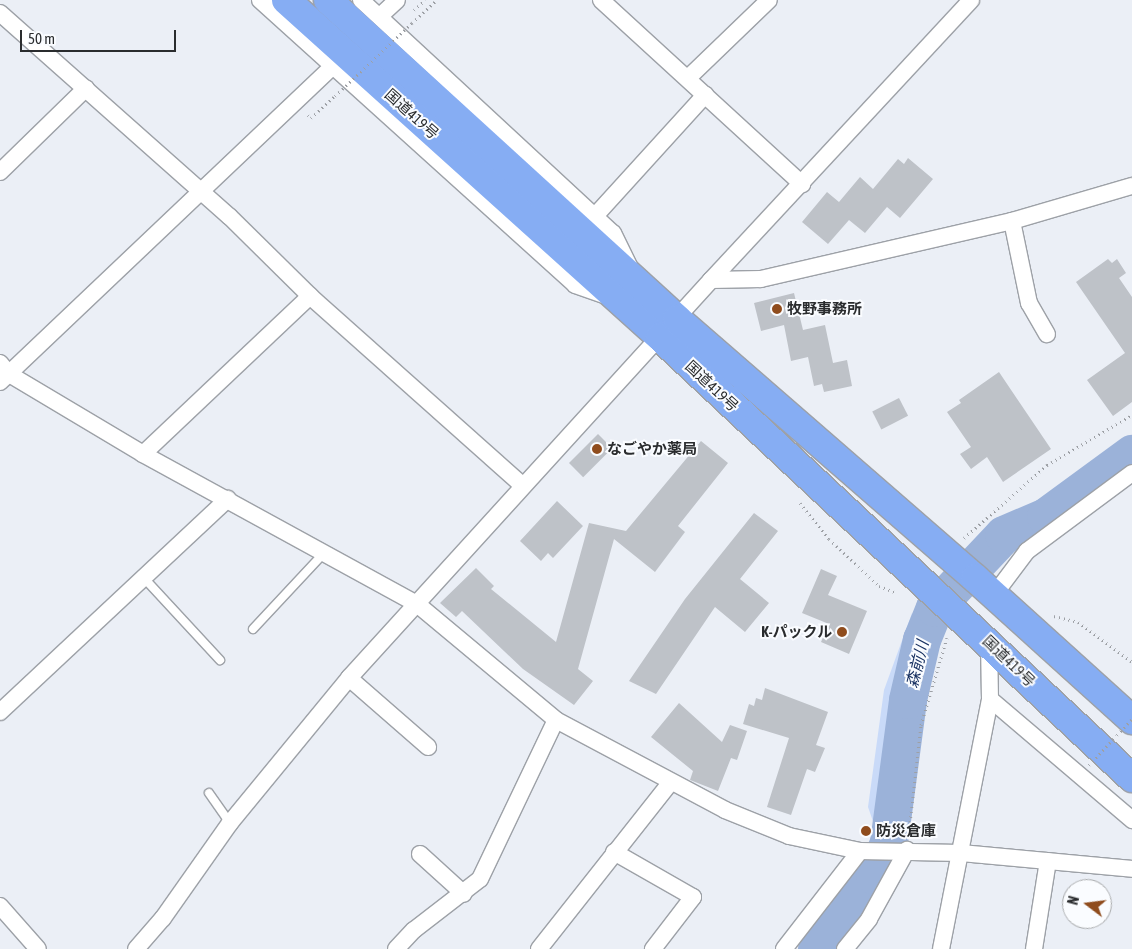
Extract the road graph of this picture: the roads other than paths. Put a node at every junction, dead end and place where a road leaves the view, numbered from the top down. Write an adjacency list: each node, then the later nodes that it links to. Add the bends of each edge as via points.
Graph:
1 (260, 0): 11 (street)
2 (286, 0): 22 (highway, 国道419号)
3 (328, 0): 22 (highway, 国道419号)
4 (361, 0): 10 (street)
5 (396, 0): 10 (street)
6 (602, 0): 12 (street)
7 (769, 0): 12 (street)
8 (971, 0): 16 (street)
9 (0, 13): 13 (street)
10 (380, 16): 19 (street)
11 (332, 67): 18 (street); 22 (street, via 574,285)
12 (688, 78): 14 (street)
13 (86, 88): 15 (street); 18 (street)
14 (705, 95): 16 (street); 19 (street)
15 (0, 172)
16 (802, 184): 21 (street)
17 (1132, 186): 20 (street)
18 (201, 192): 23 (street); 26 (street)
19 (594, 216): 22 (street, via 613,233)
20 (1012, 221): 21 (street, via 761,279); 25 (street, via 1029,303)
21 (710, 280): 24 (street)
22 (628, 292): 24 (highway, 国道419号)
23 (310, 296): 27 (street); 29 (street)
24 (669, 328): 29 (street); 33 (highway, 国道419号, via 949,555); 36 (highway, 国道419号, via 886,547)
25 (1047, 334)
26 (3, 373): 27 (street)
27 (143, 454): 30 (street)
28 (1132, 473): 33 (street)
29 (523, 486): 34 (street)
30 (228, 499): 31 (street); 32 (street)
31 (323, 554): 34 (street); 35 (lane)
32 (144, 578): 37 (lane); 40 (street)
33 (988, 582): 42 (highway, 国道419号)
34 (417, 604): 38 (street); 41 (street)
35 (253, 629)
36 (989, 642): 39 (street); 44 (highway, 国道419号)
37 (220, 660)
38 (349, 678): 43 (street); 48 (street)
39 (990, 700): 47 (street); 52 (street)
40 (0, 712)
41 (556, 720): 45 (street); 56 (street, via 480,879)
42 (1124, 727)
43 (428, 746)
44 (1132, 778)
45 (670, 782): 50 (street, via 725,810 789,836); 51 (street)
46 (209, 793): 48 (lane)
47 (1132, 820)
48 (230, 823): 59 (street, via 164,918)
49 (907, 850): 50 (street); 52 (street); 64 (street, via 869,919)
50 (860, 851): 63 (street)
51 (614, 852): 61 (street); 62 (street, via 692,897)
52 (961, 853): 54 (street); 65 (street)
53 (420, 854): 56 (street)
54 (1048, 861): 55 (street); 66 (street)
55 (1132, 869)
56 (464, 894): 60 (street, via 414,930)
57 (0, 906): 58 (street)
58 (38, 949)
59 (136, 949)
60 (396, 949)
61 (539, 949)
62 (653, 949)
63 (784, 949)
64 (844, 949)
65 (941, 949)
66 (1034, 949)

